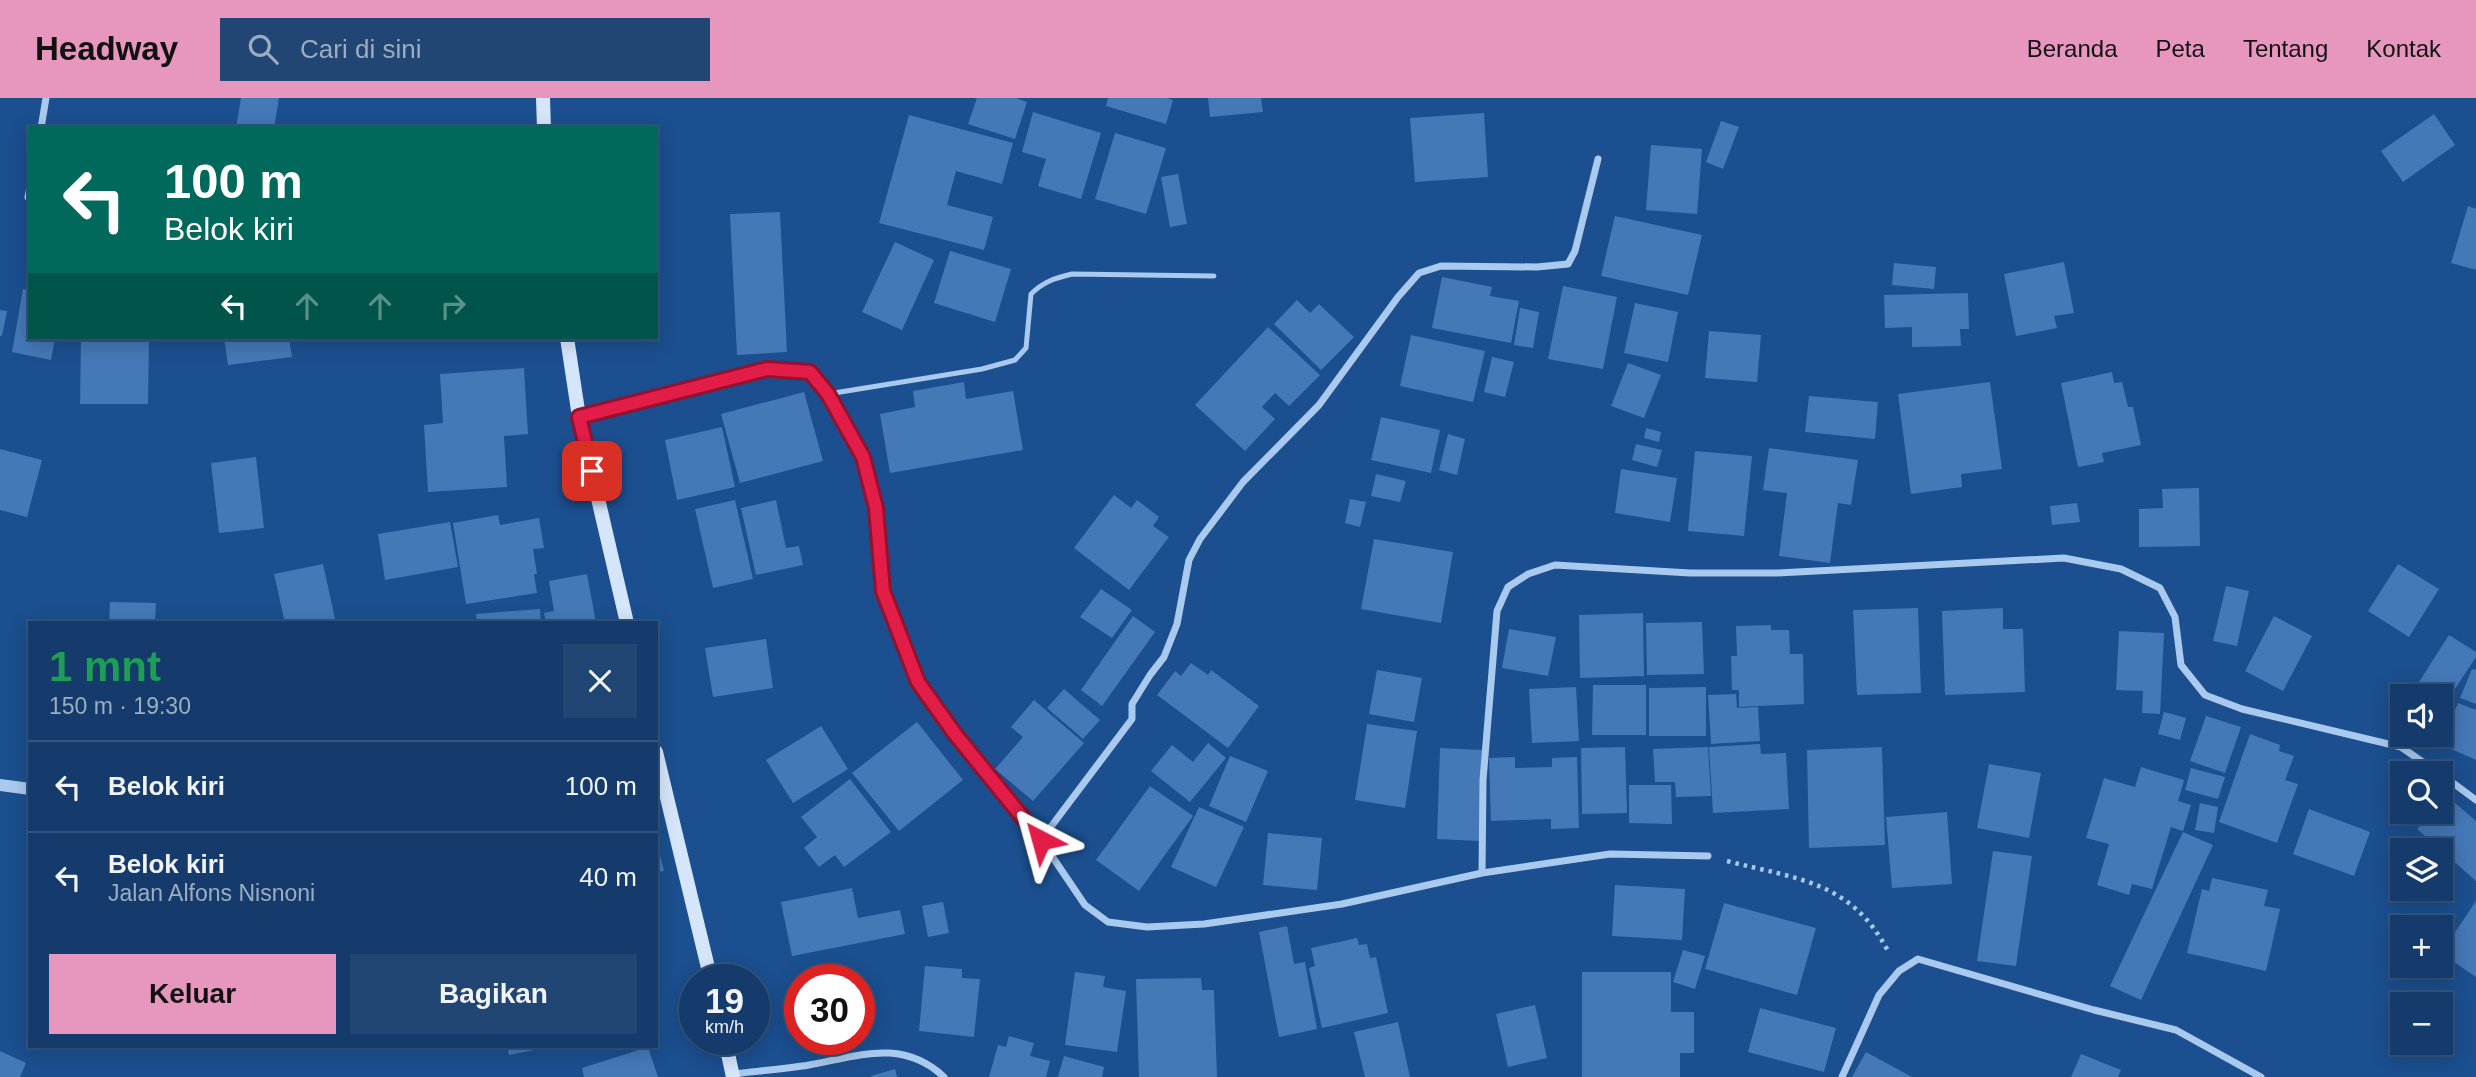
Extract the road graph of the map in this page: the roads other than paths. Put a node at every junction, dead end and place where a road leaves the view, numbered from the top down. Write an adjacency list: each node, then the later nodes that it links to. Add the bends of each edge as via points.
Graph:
1 (46, 98): 3 (street)
2 (543, 98): 4 (main road)
3 (41, 126)
4 (544, 126)
5 (1598, 159): 17 (street, via 1568,264 1441,266 1419,273 1319,405 1243,482 1189,560 1177,624 1164,657 1132,704 1132,719)
6 (1214, 276): 8 (lane, via 1072,274 1050,280 1031,294 1026,348 1015,360)
7 (567, 340): 9 (main road)
8 (828, 394): 9 (street, via 810,372 767,369); 17 (street, via 863,457 876,508 883,591 918,682)
9 (579, 417): 10 (main road)
10 (626, 621)
11 (2422, 761): 19 (street, via 2401,747 2242,709 2205,695 2181,665 2175,617 2160,588 2121,569 2064,558 1776,573 1555,565 1507,587 1497,611 1483,780)
12 (660, 782): 20 (main road)
13 (2453, 783): 16 (street)
14 (0, 785): 15 (street)
15 (28, 789)
16 (2476, 800)
17 (1041, 840): 19 (street, via 1085,905 1108,922 1147,927 1342,904)
18 (1708, 856): 19 (street, via 1610,854)
19 (1482, 873)
20 (707, 964)
21 (728, 1055): 22 (main road)
22 (733, 1076): 23 (street, via 875,1052 908,1055 930,1064)
23 (944, 1077)
24 (1842, 1077): 25 (street, via 1879,995 1899,971 1917,959 2176,1030)
25 (2261, 1077)

